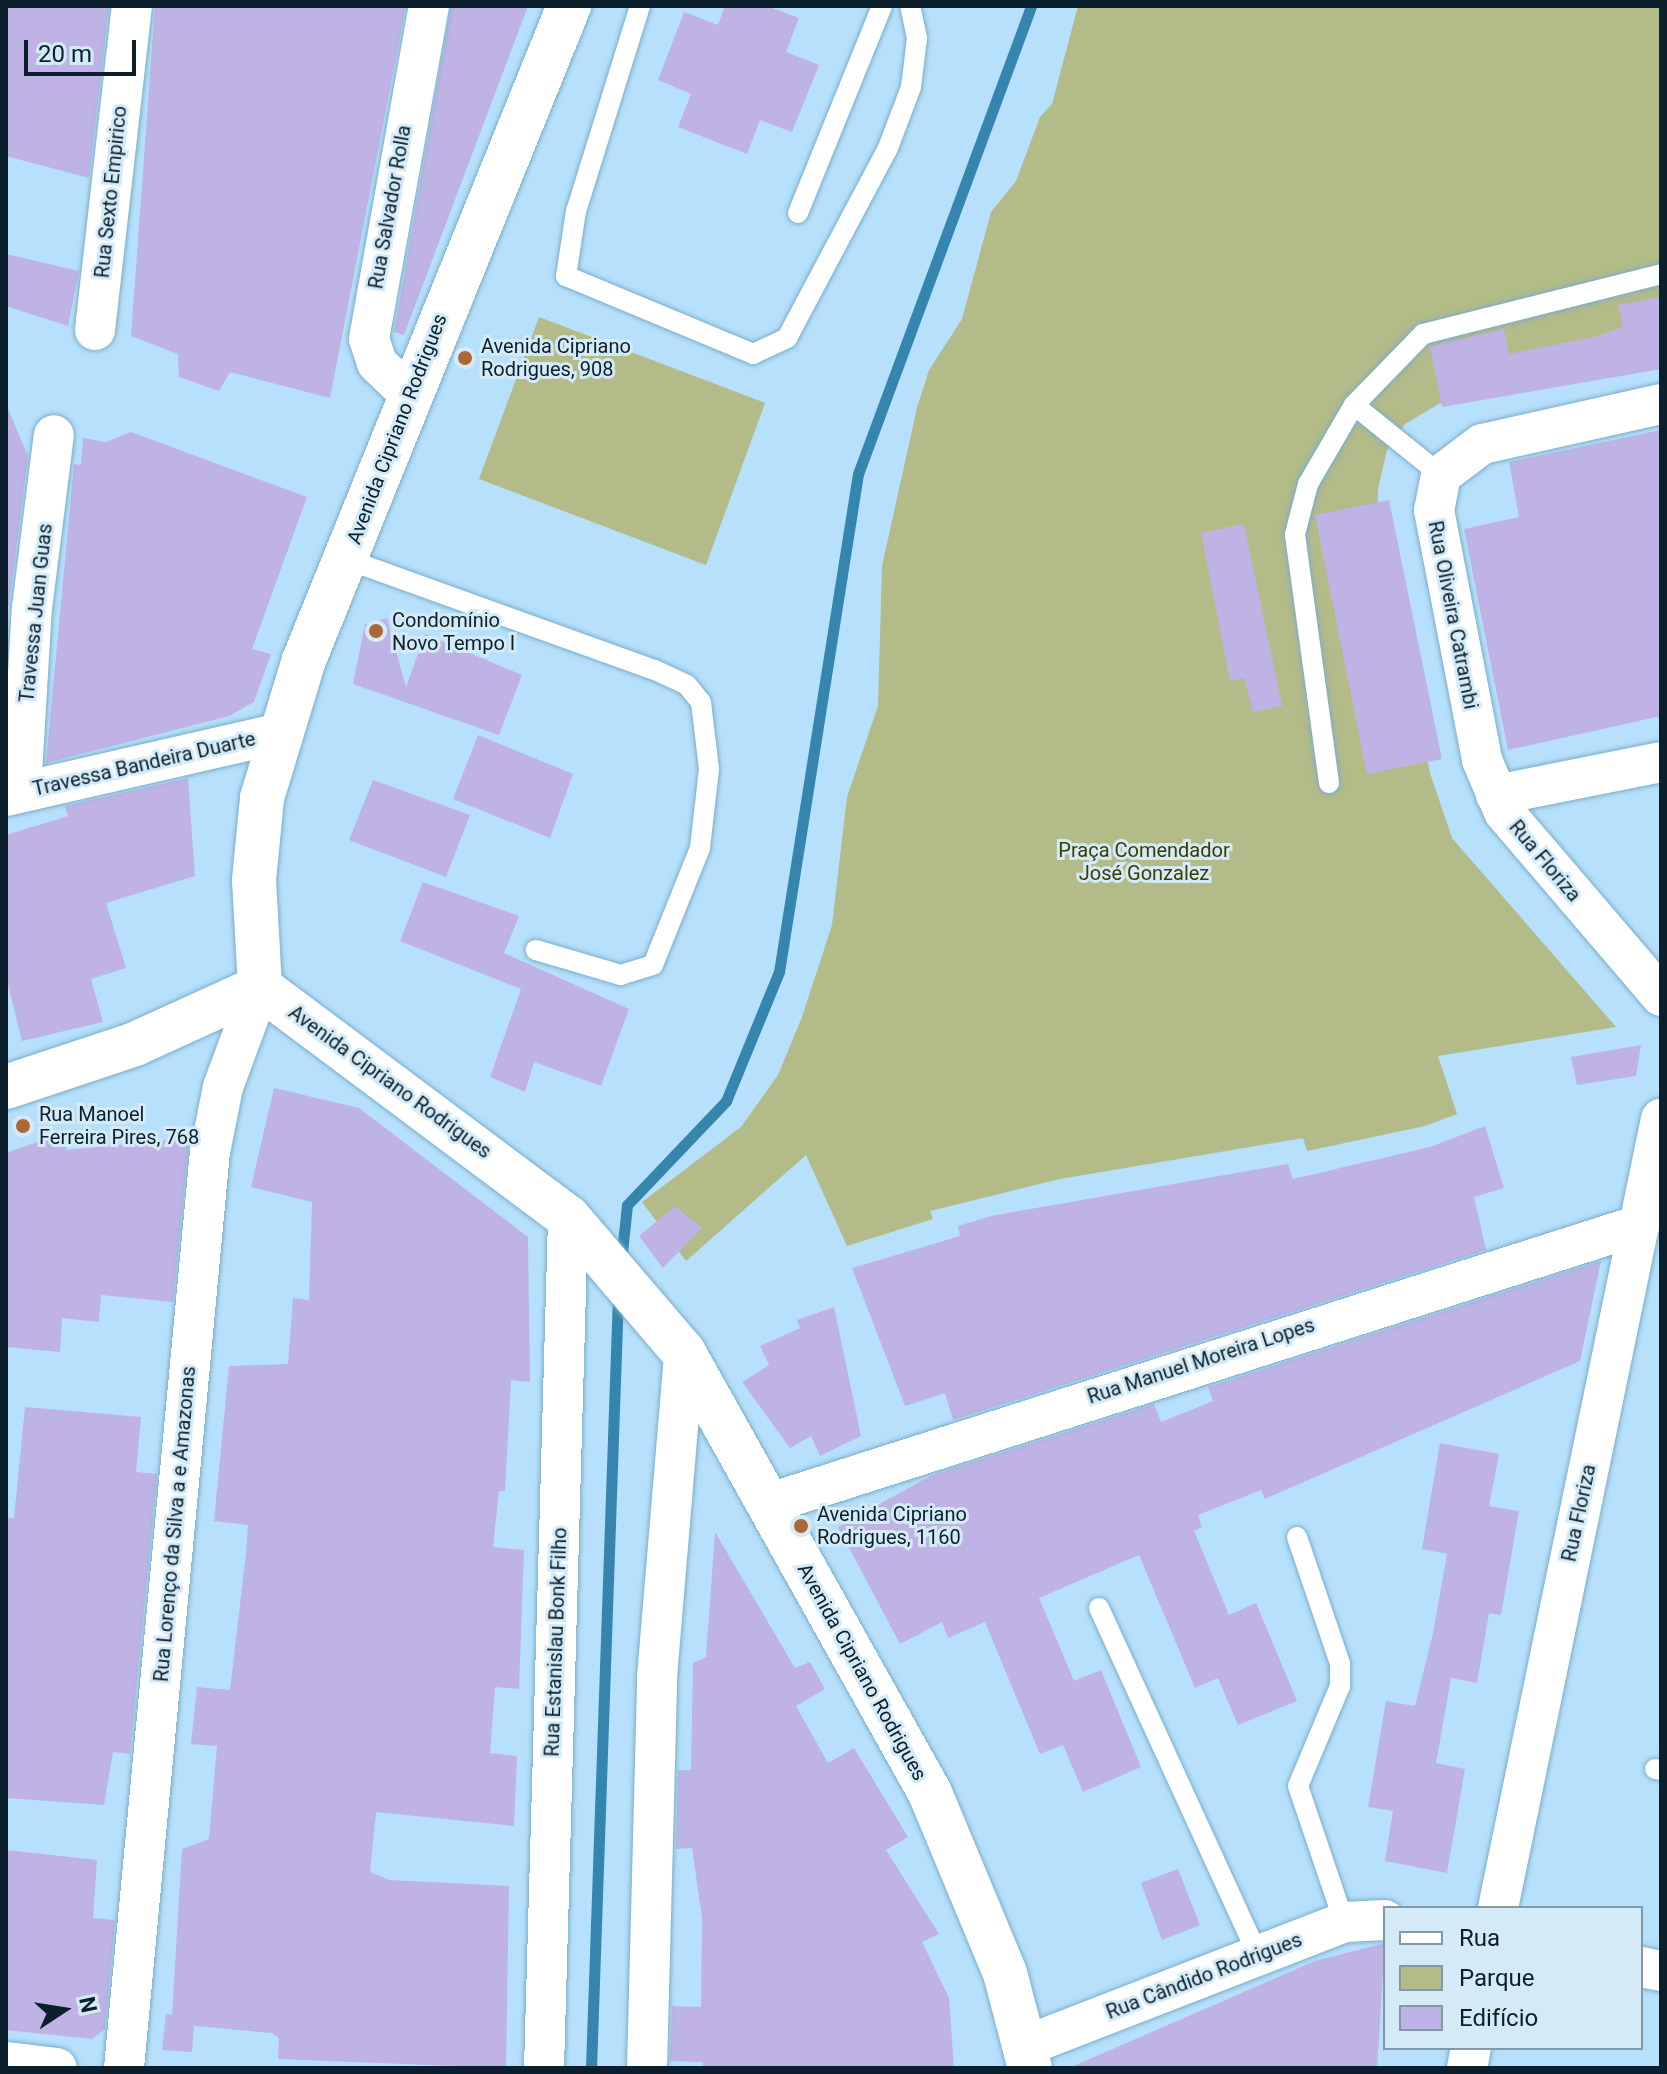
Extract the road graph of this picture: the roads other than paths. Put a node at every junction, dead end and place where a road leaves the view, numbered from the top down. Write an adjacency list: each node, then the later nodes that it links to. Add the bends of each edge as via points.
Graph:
1 (132, 6): 9 (street, Rua Sexto Empirico)
2 (429, 6): 10 (street, Rua Salvador Rolla, via 369,339 377,363)
3 (569, 6): 10 (main road, Avenida Cipriano Rodrigues)
4 (640, 6): 6 (lane, via 576,211 566,276 753,354 787,338 888,148 911,87 917,38)
5 (882, 6): 7 (lane)
6 (910, 6)
7 (798, 213)
8 (1661, 274): 12 (lane, via 1423,334)
9 (95, 330)
10 (410, 395): 15 (main road, Avenida Cipriano Rodrigues)
11 (1661, 404): 14 (street, via 1482,444)
12 (1354, 405): 14 (lane); 18 (lane, via 1308,484 1295,534)
13 (54, 435): 19 (street, Travessa Juan Guas)
14 (1441, 475): 20 (street, Rua Oliveira Catrambi, via 1438,549 1482,760)
15 (346, 559): 16 (main road, Avenida Cipriano Rodrigues); 21 (lane, via 655,670 687,685 701,702 709,769 700,848 653,965 621,975)
16 (282, 733): 19 (street, Travessa Bandeira Duarte); 22 (main road, Avenida Cipriano Rodrigues, via 262,798 254,880)
17 (1661, 762): 20 (street)
18 (1329, 783)
19 (14, 794)
20 (1496, 795): 23 (street, Rua Floriza, via 1536,852)
21 (536, 950)
22 (260, 987): 24 (main road, via 135,1044); 26 (main road, Avenida Cipriano Rodrigues); 39 (street, Rua Lorenço da Silva a e Amazonas, via 223,1087 210,1152)
23 (1661, 996)
24 (6, 1087)
25 (1661, 1119): 27 (street, Rua Floriza)
26 (568, 1217): 28 (main road, Avenida Cipriano Rodrigues, via 610,1259); 40 (street, Rua Estanislau Bonk Filho)
27 (1639, 1225): 29 (street, Rua Manuel Moreira Lopes); 32 (street, Rua Floriza)
28 (684, 1353): 29 (main road, Avenida Cipriano Rodrigues); 41 (street, via 657,1677)
29 (767, 1504): 36 (main road, Avenida Cipriano Rodrigues, via 930,1793 1005,1973)
30 (1297, 1537): 34 (lane, via 1340,1663 1340,1686 1298,1786)
31 (1099, 1608): 35 (lane)
32 (1498, 1906)
33 (1383, 1920): 34 (street, Rua Cândido Rodrigues)
34 (1344, 1922): 35 (street, Rua Cândido Rodrigues)
35 (1258, 1955): 36 (street, Rua Cândido Rodrigues)
36 (1028, 2057)
37 (6, 2062): 38 (street)
38 (57, 2068)
39 (124, 2068)
40 (544, 2068)
41 (647, 2068)

